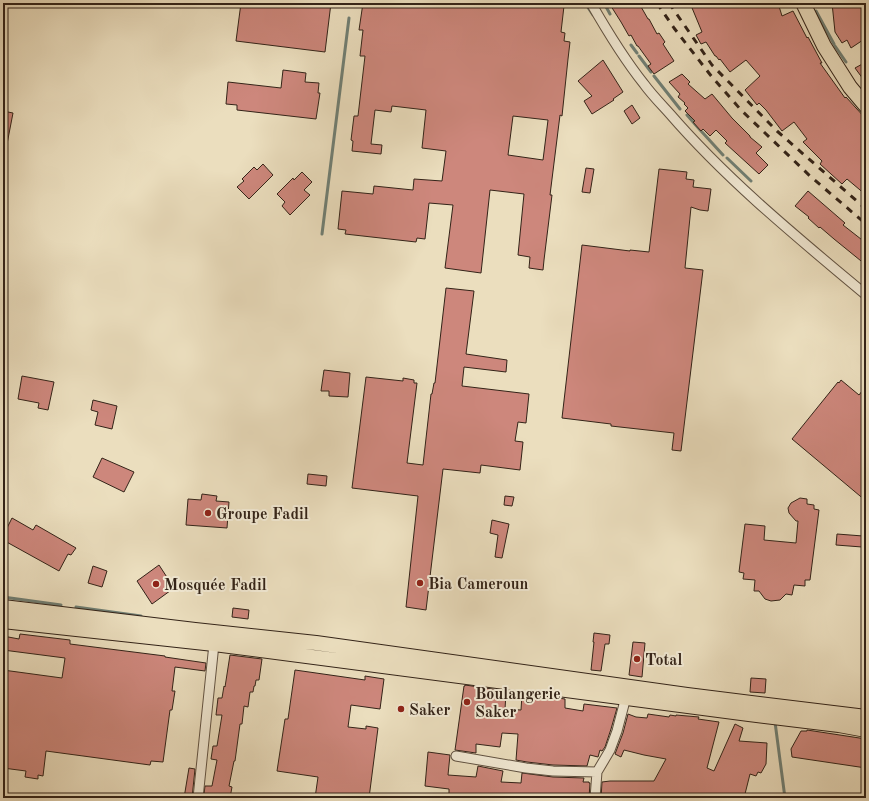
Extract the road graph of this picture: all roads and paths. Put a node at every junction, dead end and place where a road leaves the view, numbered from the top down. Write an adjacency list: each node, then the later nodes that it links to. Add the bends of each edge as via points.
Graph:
1 (591, 3): 4 (street, via 644,85 689,136 785,227)
2 (803, 3): 3 (main road, via 824,46 850,87)
3 (866, 106)
4 (866, 295)
5 (3, 613): 6 (main road)
6 (65, 621): 7 (main road); 8 (main road, via 195,630 316,643)
7 (214, 644): 8 (main road); 14 (street)
8 (627, 692): 10 (main road, via 728,712 749,708); 13 (street, via 610,750)
9 (866, 717): 10 (main road)
10 (840, 720): 11 (main road)
11 (866, 730)
12 (456, 756): 13 (street, via 526,768)
13 (597, 772): 15 (street)
14 (198, 798)
15 (595, 798)

